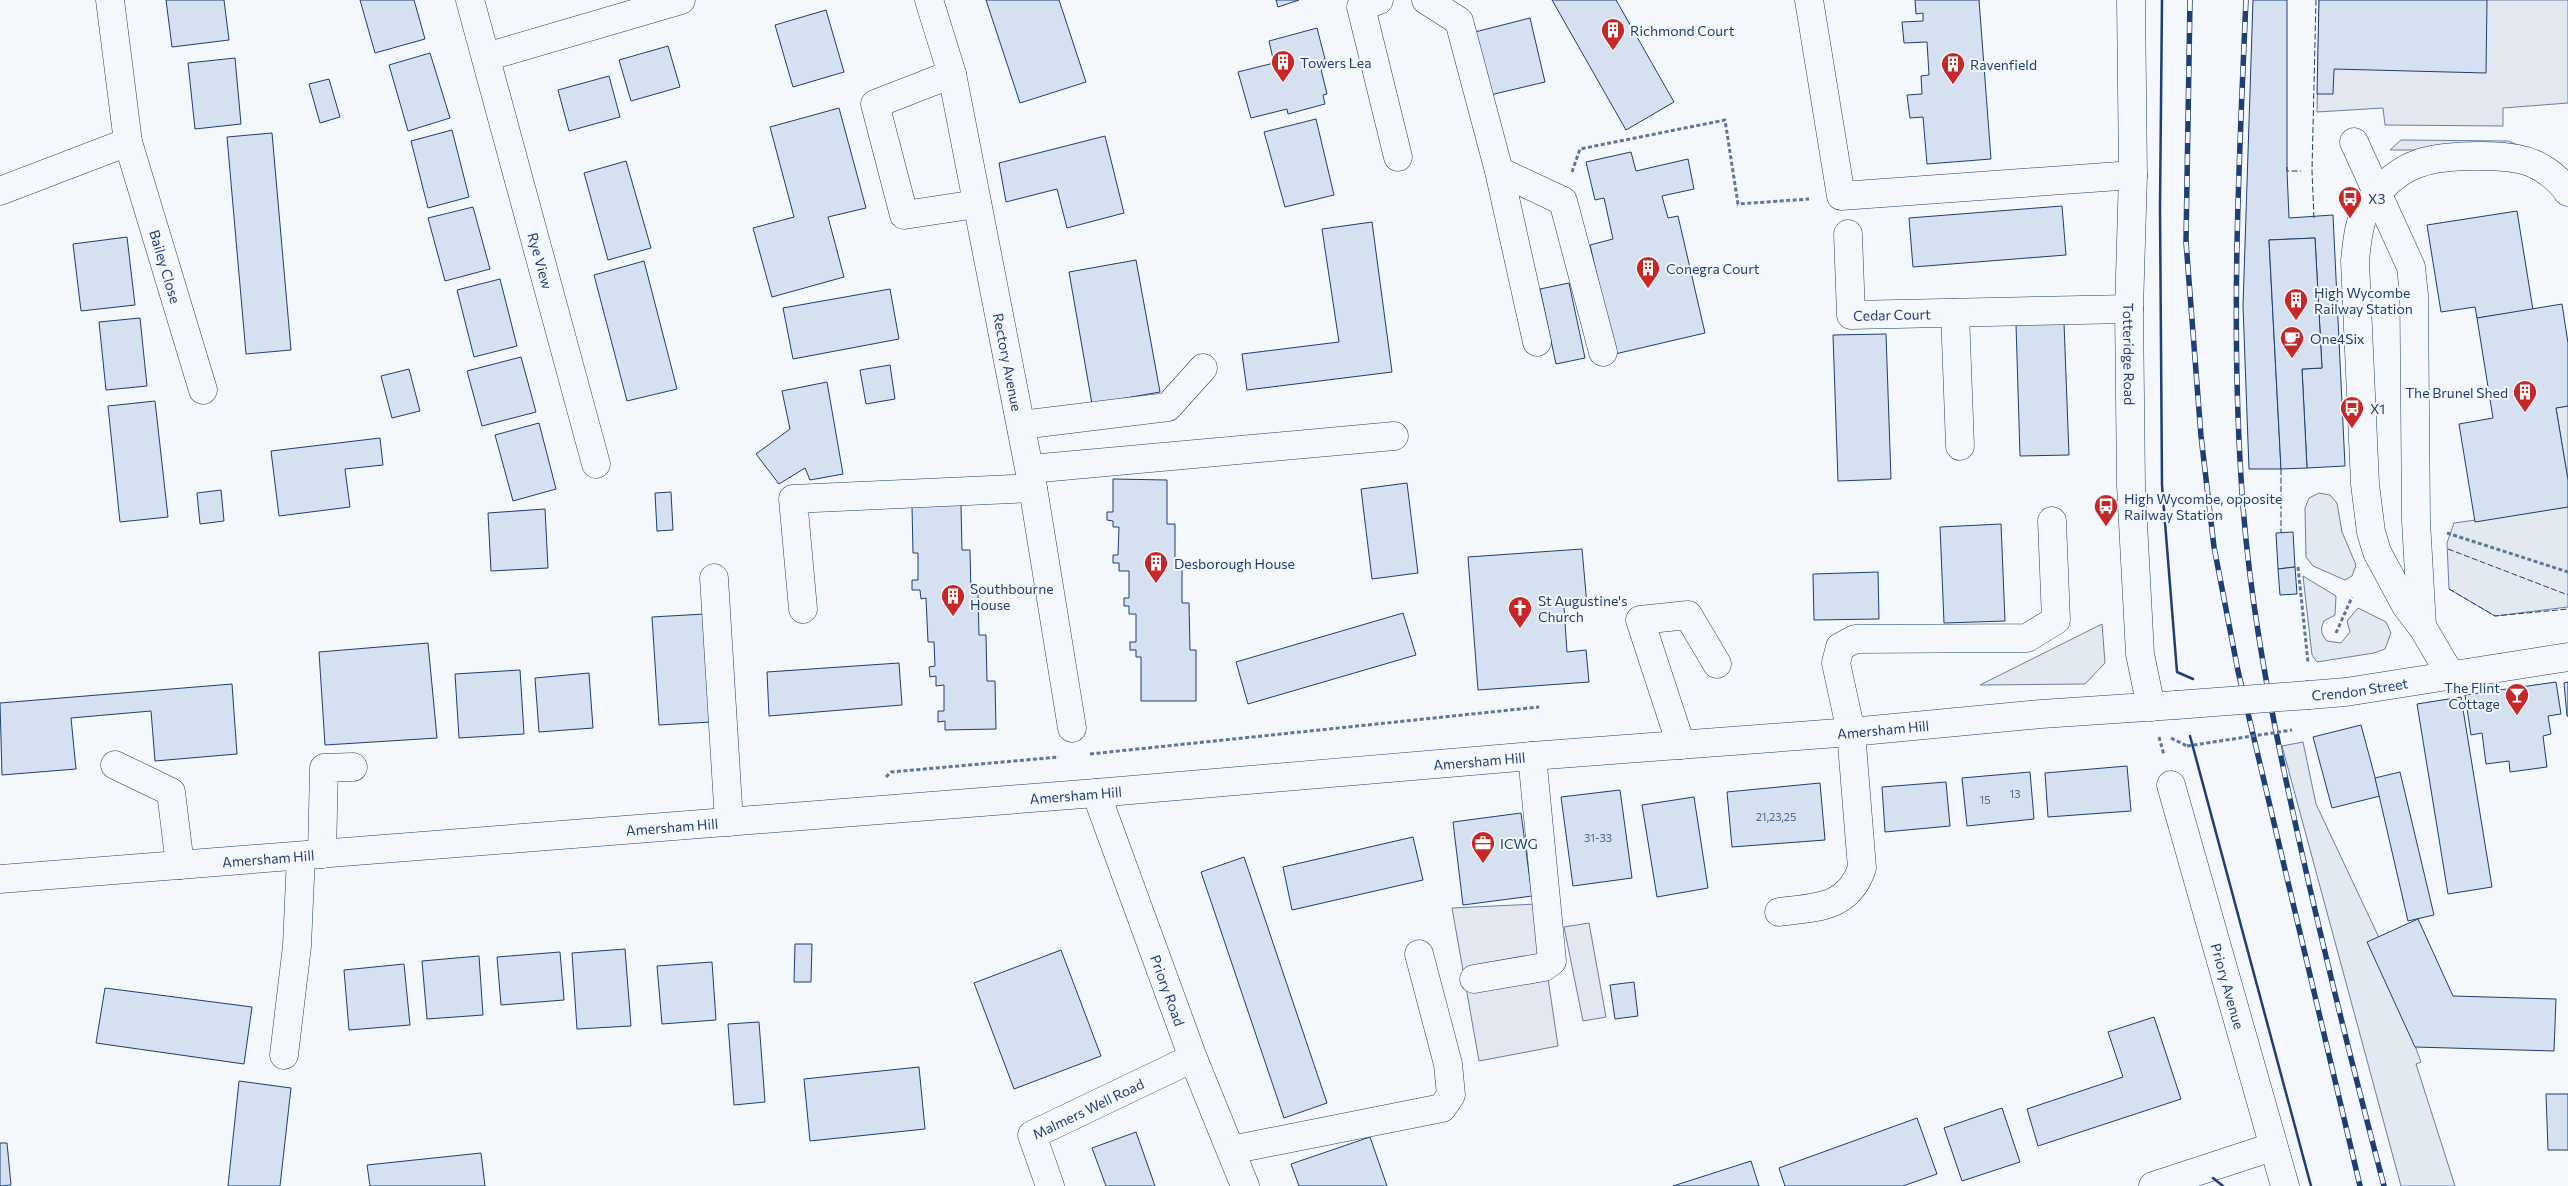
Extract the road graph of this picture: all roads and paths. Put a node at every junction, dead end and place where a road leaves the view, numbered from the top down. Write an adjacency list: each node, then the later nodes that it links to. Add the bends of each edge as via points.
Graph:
1 (110, 0): 11 (street, Bailey Close)
2 (470, 0): 9 (street, Rye View)
3 (682, 0): 9 (street)
4 (929, 0): 10 (street, Rectory Avenue)
5 (1379, 0): 13 (street, via 1361,7)
6 (1426, 0): 14 (street, via 1459,22)
7 (1809, 0): 19 (street)
8 (2131, 0): 15 (street, Totteridge Road)
9 (486, 56): 32 (street, Rye View)
10 (952, 74): 21 (street, Rectory Avenue); 21 (street, via 875,104 904,215)
11 (128, 142): 16 (street); 28 (street, Bailey Close)
12 (2354, 142): 18 (street)
13 (1398, 157)
14 (1499, 171): 20 (street); 25 (street)
15 (2133, 174): 19 (street); 23 (street, Totteridge Road)
16 (0, 191)
17 (2568, 192): 18 (street, via 2543,169 2519,159 2449,157 2419,163 2393,178)
18 (2378, 193): 41 (street, via 2411,267 2414,296 2416,511); 41 (street, via 2371,200 2358,230 2355,261 2365,484 2377,552 2406,606)
19 (1841, 196): 20 (path, via 1738,204 1725,120 1580,149)
20 (1563, 201): 26 (street)
21 (977, 204): 29 (street, Rectory Avenue)
22 (1848, 234): 24 (street, Cedar Court, via 1851,315)
23 (2129, 309): 24 (street, Cedar Court); 47 (street, Totteridge Road, via 2131,485 2140,654)
24 (1955, 313): 31 (street)
25 (1537, 342)
26 (1603, 352)
27 (1203, 368): 29 (street, via 1168,407)
28 (203, 390)
29 (1021, 425): 33 (street, Rectory Avenue)
30 (1394, 436): 33 (street)
31 (1960, 446)
32 (596, 464)
33 (1031, 479): 40 (street, via 793,499); 49 (street, Rectory Avenue)
34 (2052, 521): 51 (street, via 2056,620 2027,638 1855,639 1840,647 1836,663)
35 (2445, 532): 37 (path)
36 (2298, 567): 44 (path)
37 (2568, 572)
38 (714, 578): 61 (street)
39 (2352, 597): 42 (path)
40 (803, 610)
41 (2423, 628): 46 (street)
42 (2336, 633)
43 (2568, 656): 46 (street, Crendon Street)
44 (2308, 662)
45 (1717, 664): 52 (street, via 1688,615 1640,620)
46 (2450, 674): 47 (street, Crendon Street, bridge, via 2310,695)
47 (2164, 706): 51 (street, Amersham Hill)
48 (1539, 707): 54 (path)
49 (1072, 728): 54 (path)
50 (2298, 729): 53 (path, bridge)
51 (1851, 732): 52 (street, Amersham Hill); 65 (street, via 1862,868 1857,881 1844,896 1830,905)
52 (1681, 745): 55 (street, Amersham Hill)
53 (2186, 746)
54 (1074, 756): 60 (path, via 891,772)
55 (1532, 756): 59 (street, Amersham Hill); 67 (street, via 1552,960 1544,967)
56 (115, 765): 63 (street, via 171,792)
57 (353, 767): 62 (street, via 324,768)
58 (2171, 785): 70 (street, Priory Avenue)
59 (1096, 793): 60 (street, Amersham Hill); 69 (street, Priory Road)
60 (856, 812): 61 (street, Amersham Hill)
61 (730, 822): 62 (street, Amersham Hill)
62 (312, 855): 63 (street, Amersham Hill); 68 (street, via 296,946)
63 (180, 865): 64 (street, Amersham Hill)
64 (0, 879)
65 (1779, 912)
66 (1419, 954): 71 (street, via 1448,1064 1451,1095 1442,1108)
67 (1474, 979)
68 (284, 1054)
69 (1194, 1058): 71 (street, Priory Road); 72 (street, Malmers Well Road, via 1032,1135)
70 (2272, 1147): 74 (street); 75 (street, Priory Avenue)
71 (1231, 1150): 73 (street, Priory Road)
72 (1050, 1186)
73 (1245, 1186)
74 (2153, 1186)
75 (2285, 1186)

